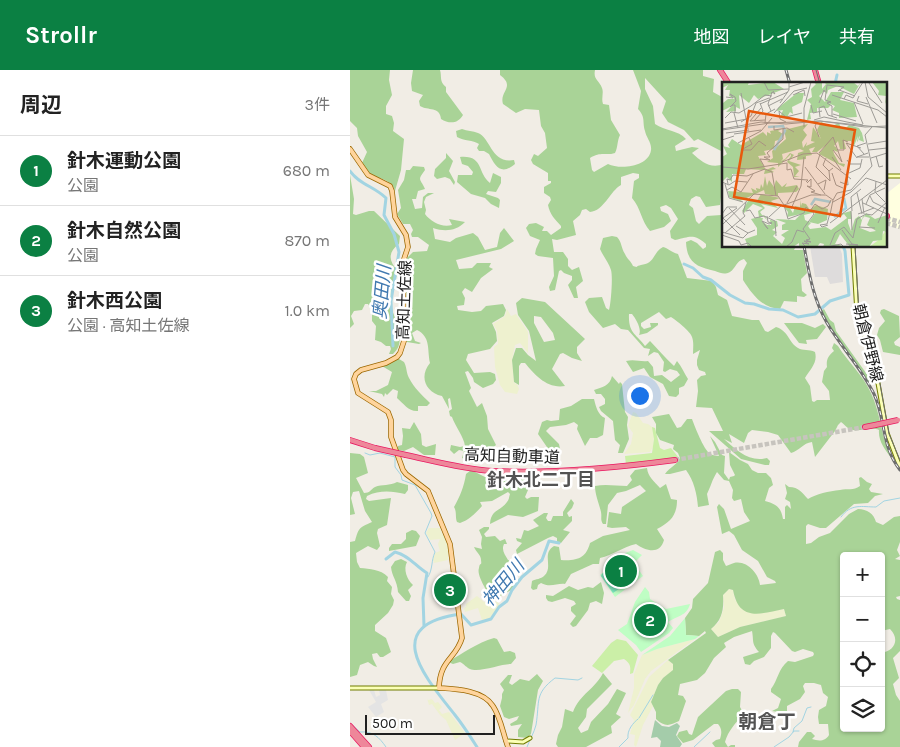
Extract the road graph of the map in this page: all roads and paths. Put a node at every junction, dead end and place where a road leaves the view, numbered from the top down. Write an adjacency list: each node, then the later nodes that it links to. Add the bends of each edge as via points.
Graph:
1 (720, 70): 2 (highway)
2 (728, 82)
3 (350, 149): 11 (main road, 高知土佐線, via 368,175 390,186 395,217 408,242 403,262 404,341 400,353 386,363 361,370 354,380 362,396 388,412 391,437 403,470 430,495 450,544 460,643 442,669)
4 (853, 248): 9 (main road, 朝倉伊野線, via 857,314 874,361 887,433)
5 (899, 420): 6 (highway, bridge)
6 (865, 427)
7 (350, 440): 8 (highway, 高知自動車道, bridge, via 406,455 492,471 602,469)
8 (675, 460)
9 (900, 467)
10 (350, 688): 11 (main road)
11 (435, 688): 15 (main road, via 466,690 490,702)
12 (350, 726): 17 (highway)
13 (350, 731): 16 (highway)
14 (530, 738): 15 (main road, via 523,742)
15 (506, 741): 18 (main road)
16 (364, 747)
17 (369, 747)
18 (508, 747)

